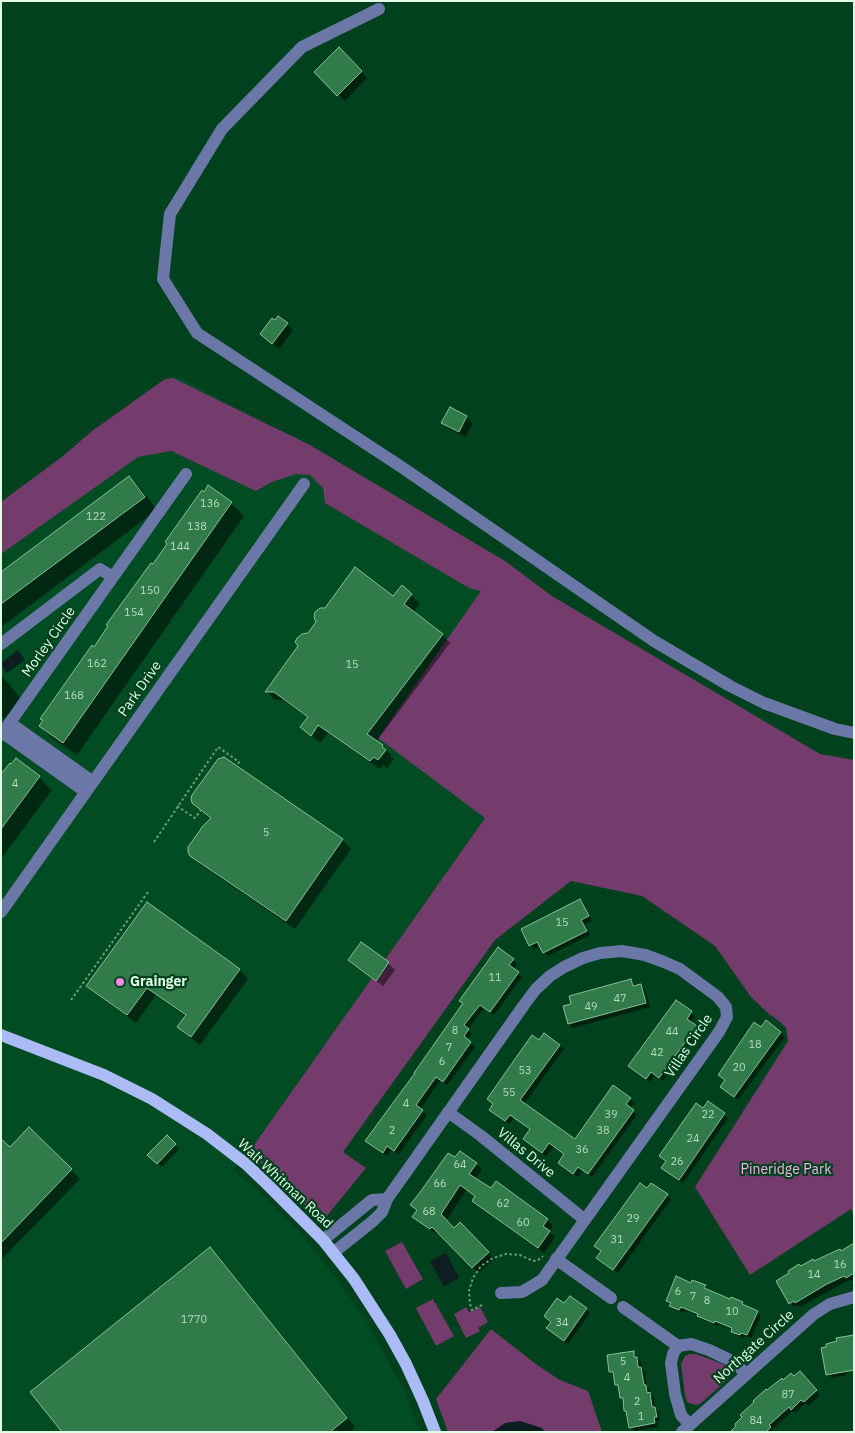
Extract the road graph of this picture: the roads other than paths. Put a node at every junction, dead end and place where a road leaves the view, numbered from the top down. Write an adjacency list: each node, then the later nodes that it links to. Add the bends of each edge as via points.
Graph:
1 (379, 9): 7 (street, via 302,47 222,129 170,214 163,279 198,333 403,468 654,642 764,703 835,730)
2 (186, 474): 4 (street, Morley Circle)
3 (304, 484): 8 (street, Park Drive)
4 (113, 578): 5 (street, Morley Circle, via 100,569); 6 (street, Morley Circle)
5 (1, 644)
6 (5, 730): 8 (street, Morley Circle)
7 (854, 733)
8 (89, 787): 9 (street, Park Drive)
9 (1, 912)
10 (1, 1035): 14 (main road, Walt Whitman Road, via 104,1075 181,1116 246,1164)
11 (448, 1112): 12 (street, Villas Circle); 13 (street, Villas Drive); 13 (street, Villas Circle, via 536,989 564,966 600,953 622,951 645,955 680,969 718,997 726,1007 727,1017 719,1032)
12 (387, 1199): 14 (street, via 372,1200); 15 (street, Villas Circle, via 374,1221)
13 (585, 1220): 16 (street, Villas Circle)
14 (323, 1240): 15 (main road, Walt Whitman Road)
15 (334, 1253): 24 (main road, Walt Whitman Road, via 390,1335)
16 (552, 1255): 17 (street, Villas Circle, via 542,1280 522,1292); 19 (street)
17 (501, 1293)
18 (854, 1297): 22 (street, Northgate Circle, via 830,1304 814,1314)
19 (611, 1298)
20 (623, 1307): 21 (street)
21 (678, 1346): 22 (street, via 691,1344 709,1350 734,1362); 23 (street, via 671,1363 674,1394)
22 (746, 1374): 23 (street, Northgate Circle)
23 (686, 1428)
24 (435, 1432)

